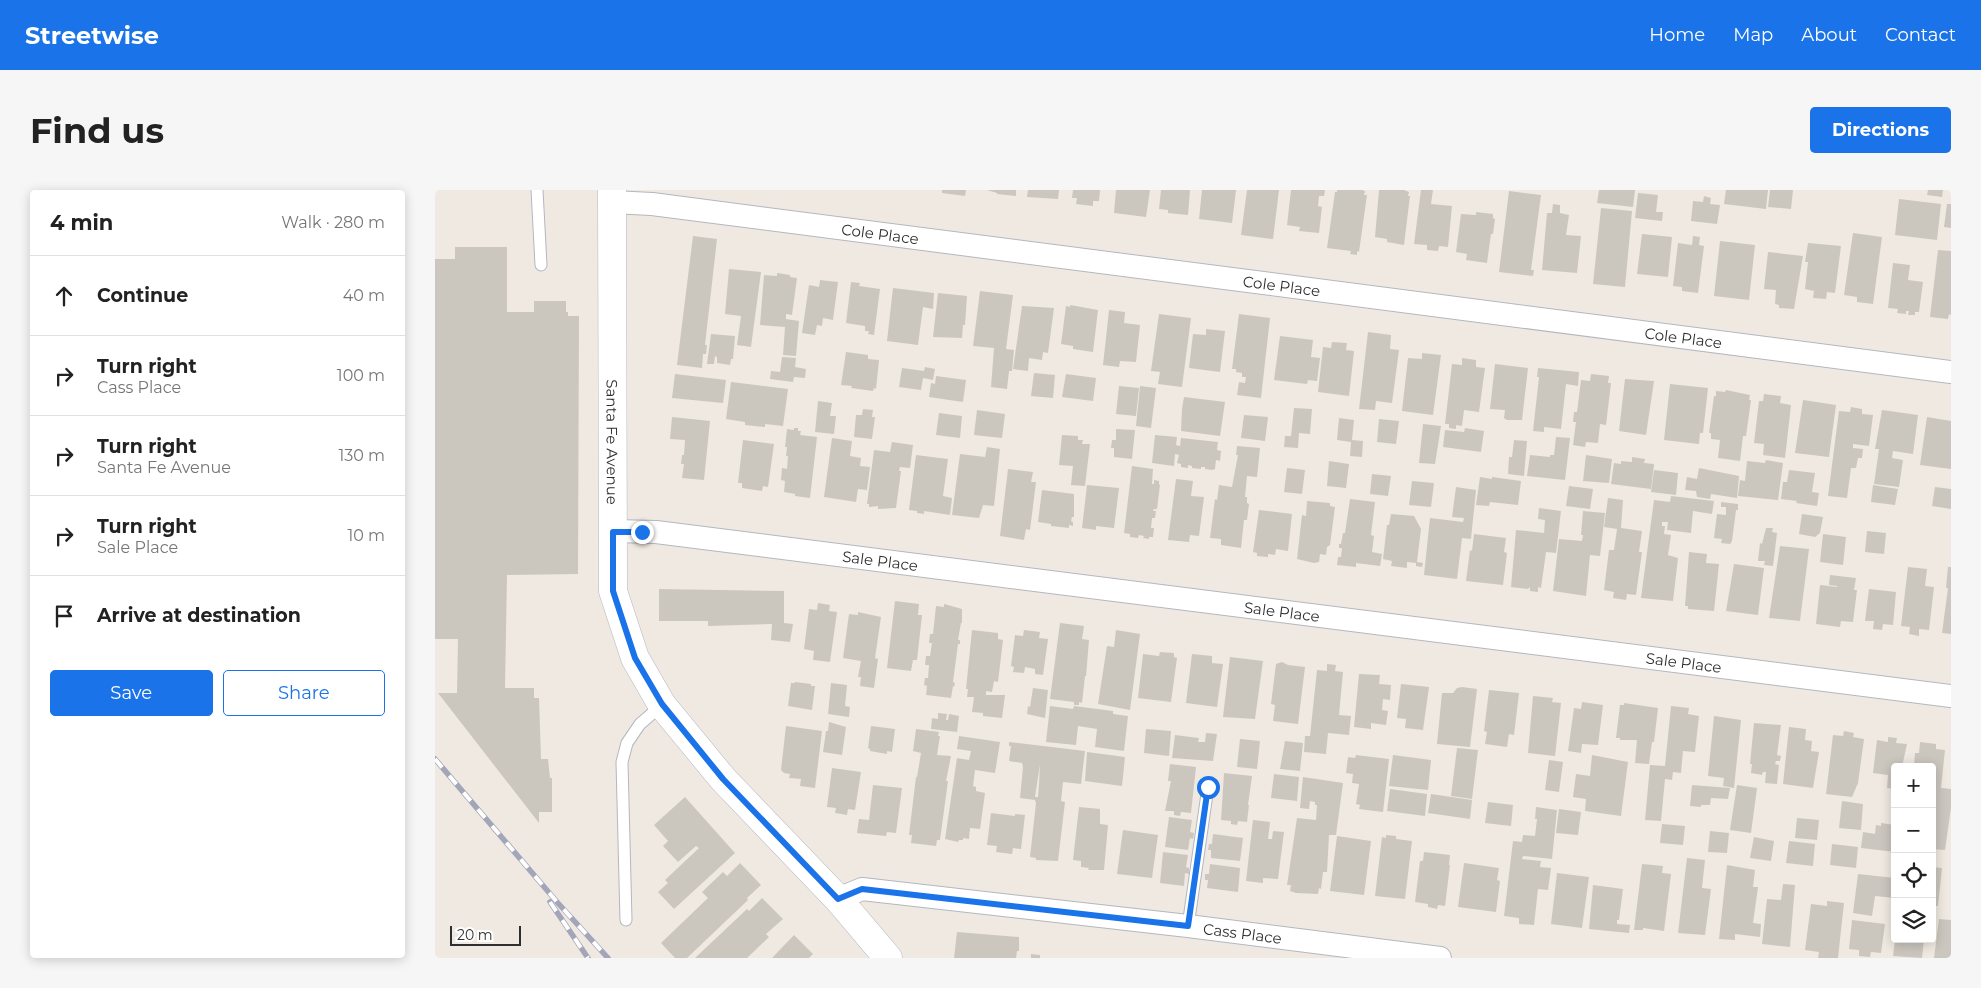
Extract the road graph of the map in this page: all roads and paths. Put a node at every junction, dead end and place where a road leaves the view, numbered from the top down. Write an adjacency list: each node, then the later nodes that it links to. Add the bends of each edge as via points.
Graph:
1 (537, 190): 3 (lane)
2 (612, 196): 4 (street, Cole Place, via 682,208); 5 (main road, Santa Fe Avenue)
3 (541, 265)
4 (1951, 372)
5 (613, 532): 6 (street, Sale Place, via 656,532); 7 (main road, Santa Fe Avenue, via 613,591 635,658)
6 (1951, 696)
7 (662, 704): 9 (main road, Santa Fe Avenue, via 723,779); 10 (lane, via 631,736 622,762)
8 (1208, 787): 11 (lane)
9 (838, 899): 11 (street, Cass Place, via 862,889); 12 (main road, Santa Fe Avenue)
10 (625, 920)
11 (1188, 926): 13 (street, Cass Place)
12 (888, 958)
13 (1440, 958)

